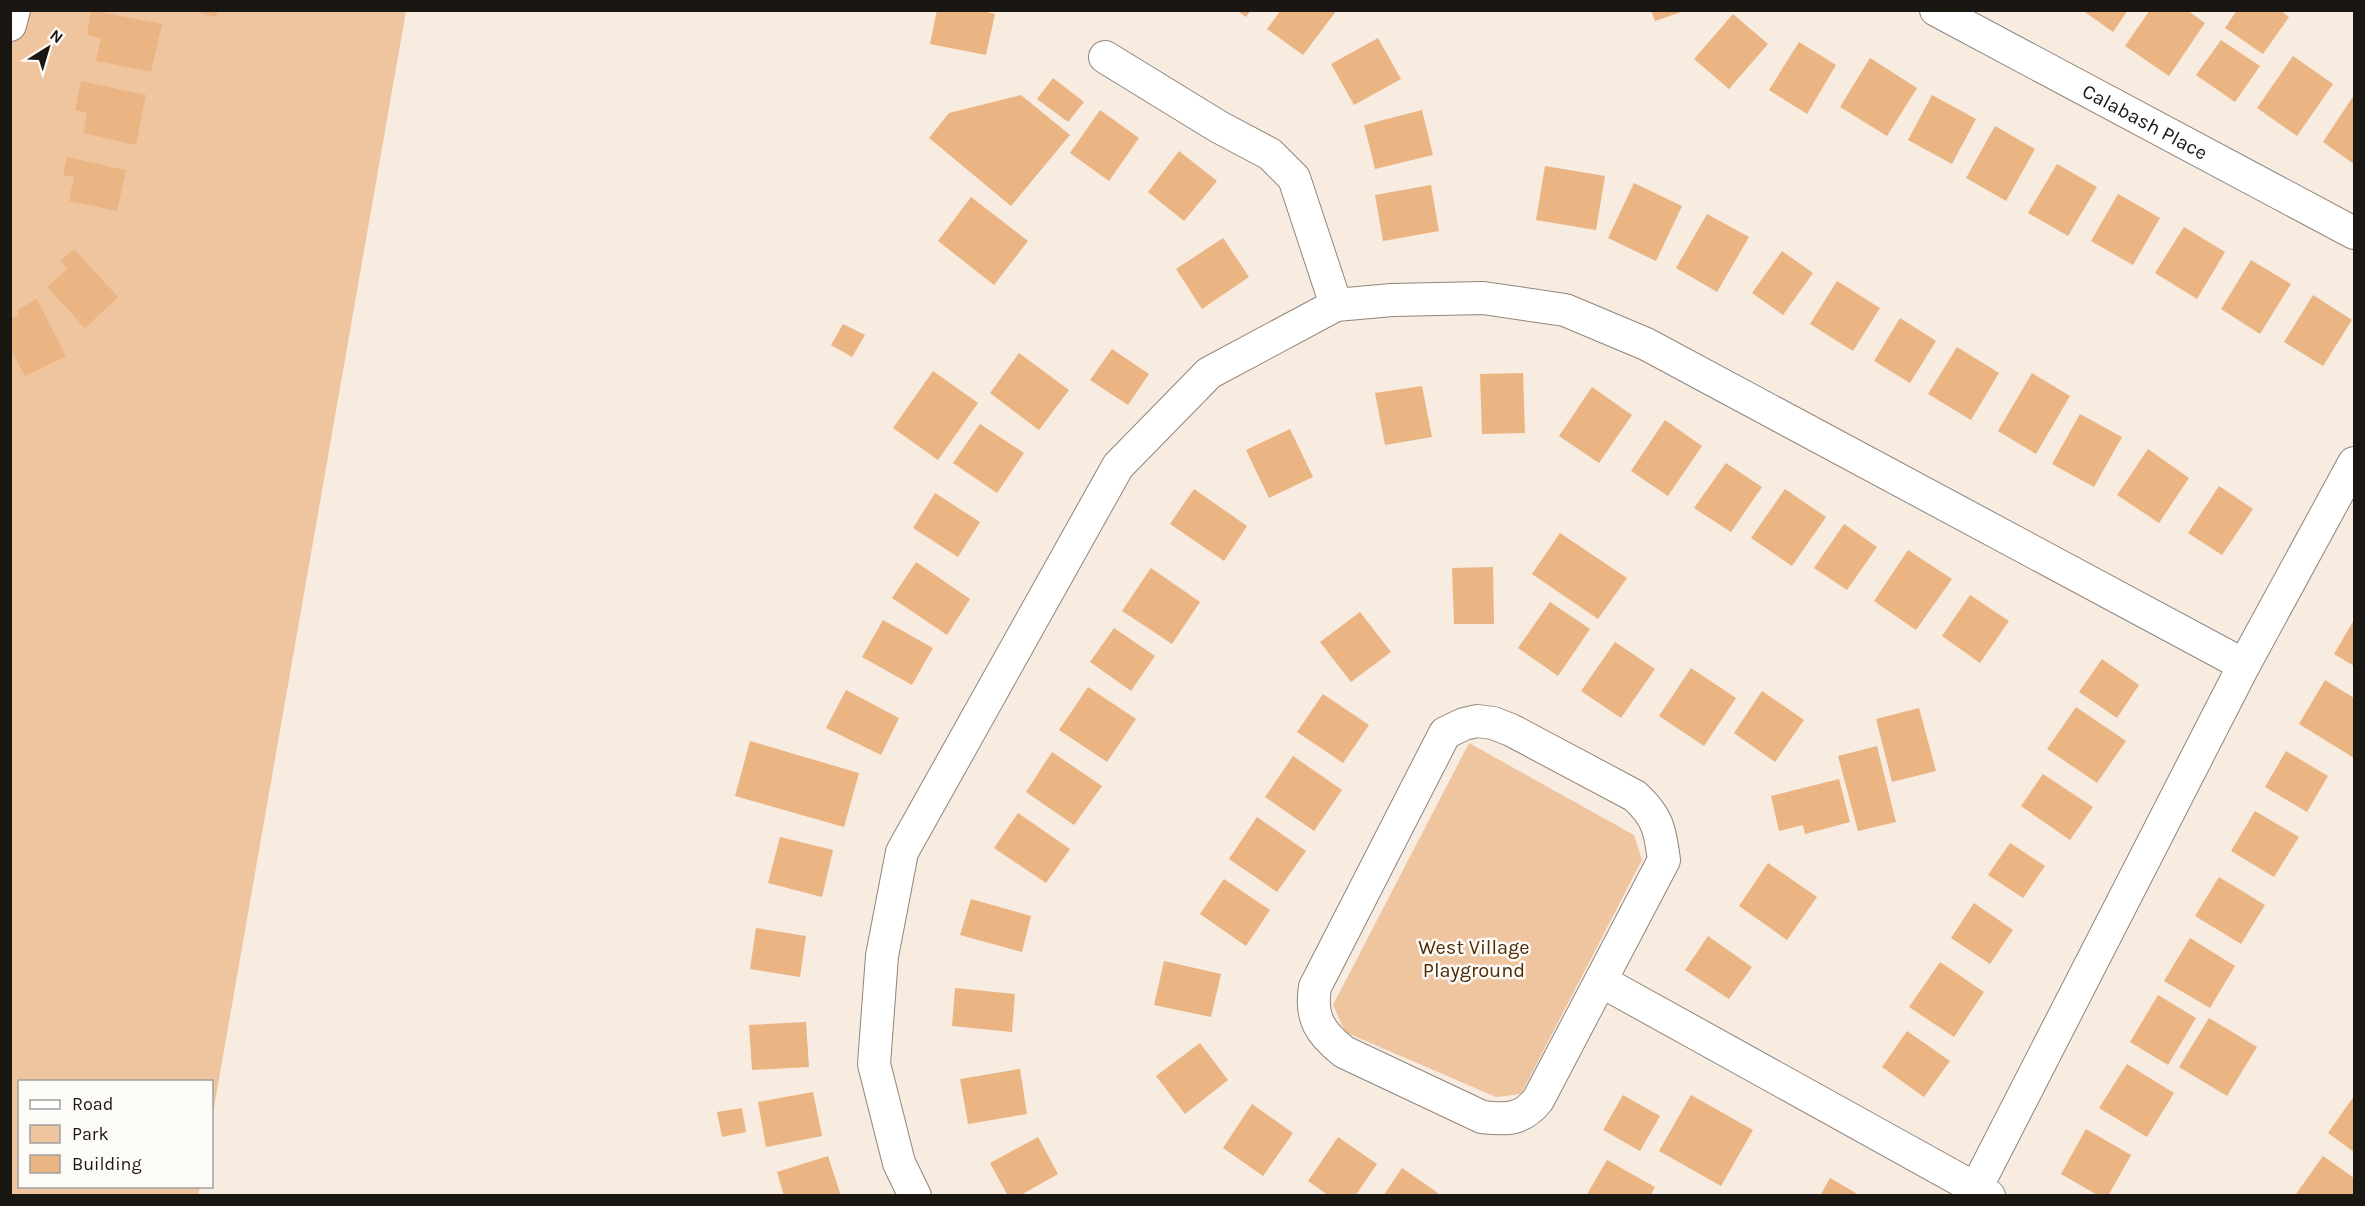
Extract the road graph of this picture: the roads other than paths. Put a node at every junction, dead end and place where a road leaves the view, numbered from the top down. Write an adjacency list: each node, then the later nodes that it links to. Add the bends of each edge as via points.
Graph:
1 (14, 10): 3 (street)
2 (1936, 10): 5 (street, Calabash Place)
3 (10, 25)
4 (1105, 57): 6 (street, via 1270,154 1294,178)
5 (2355, 233)
6 (1336, 305): 8 (street, via 1483,298 1565,310 1646,344); 11 (street, via 1209,373 1118,466 902,852 882,956 874,1064 899,1163)
7 (2355, 463): 8 (street)
8 (2244, 664): 10 (street)
9 (1601, 981): 9 (street, via 1538,1100 1528,1113 1513,1117 1482,1118 1344,1052 1327,1038 1312,1005 1315,987 1445,733 1476,721 1510,730 1635,796 1657,821 1664,860); 10 (street)
10 (1979, 1193)
11 (915, 1196)

